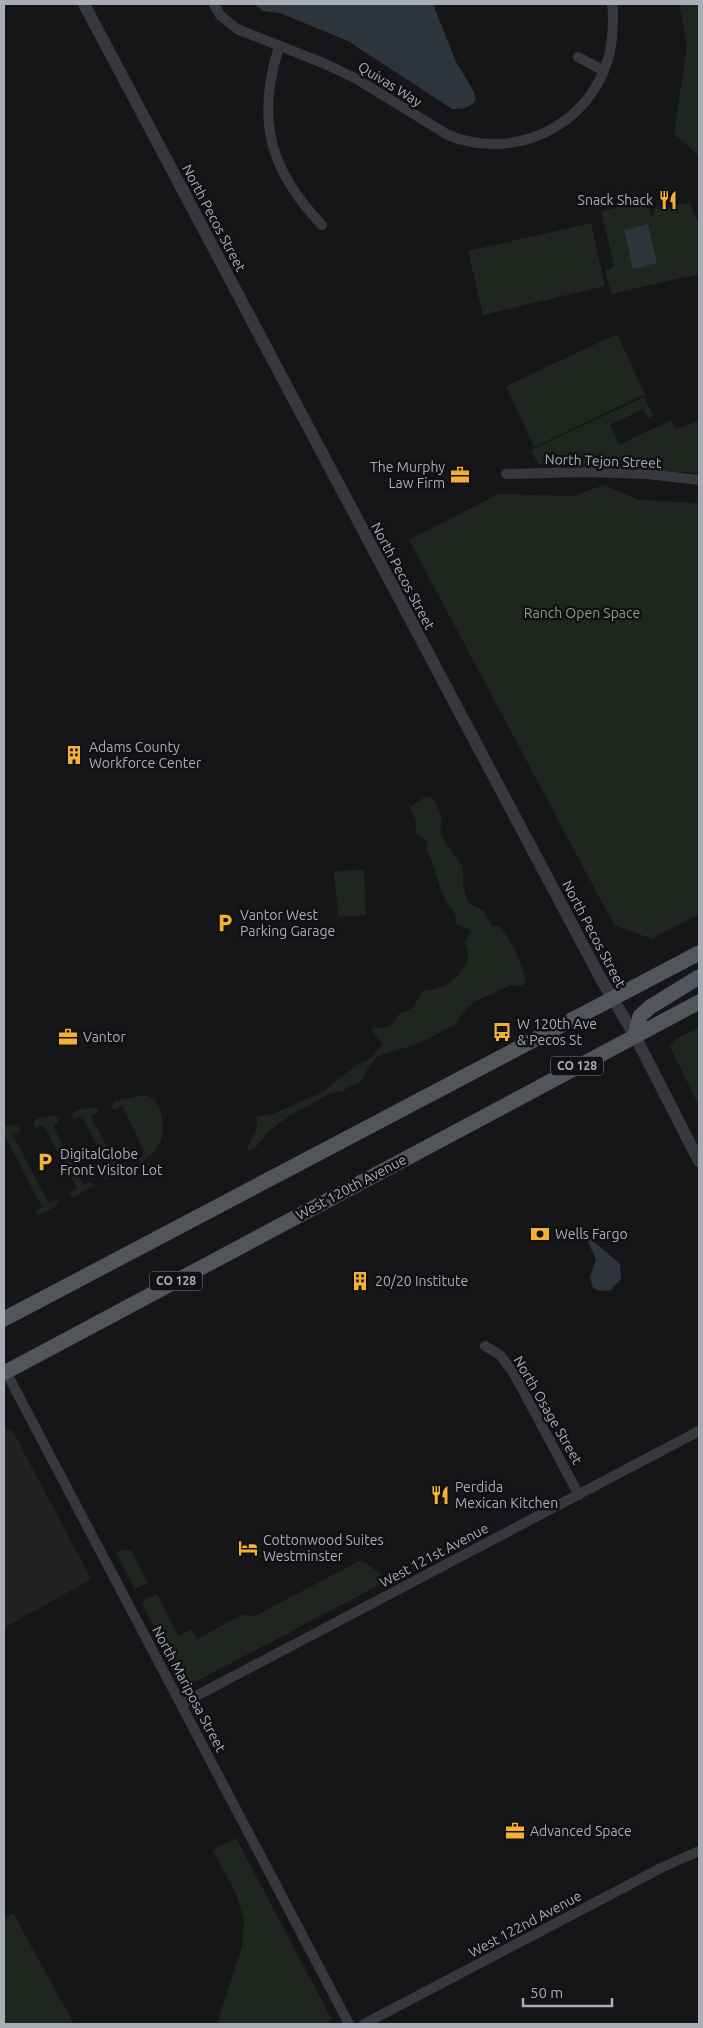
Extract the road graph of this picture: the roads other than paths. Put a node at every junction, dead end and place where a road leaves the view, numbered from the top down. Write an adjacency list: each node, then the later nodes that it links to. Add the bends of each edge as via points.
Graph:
1 (84, 4): 12 (street, North Pecos Street)
2 (214, 4): 4 (street, Quivas Way, via 230,25)
3 (612, 4): 6 (street, Quivas Way, via 611,49)
4 (279, 46): 6 (street, Quivas Way, via 323,62 418,118 459,139 477,143 511,142 539,136 562,124 587,101); 7 (street, via 268,105 274,153 288,184)
5 (578, 57): 6 (street)
6 (604, 71)
7 (322, 224)
8 (506, 474): 9 (street, North Tejon Street, via 585,472)
9 (699, 480)
10 (699, 953): 12 (main road)
11 (699, 977): 14 (main road, via 640,1016)
12 (612, 998): 14 (street, North Pecos Street); 16 (main road)
13 (699, 1002): 14 (main road, West 120th Avenue / CO 128)
14 (635, 1036): 15 (street, North Pecos Street); 18 (main road, West 120th Avenue / CO 128)
15 (699, 1161)
16 (4, 1320)
17 (485, 1346): 20 (street, North Osage Street, via 500,1355 513,1372)
18 (4, 1371): 21 (street, North Mariposa Street)
19 (699, 1431): 20 (street, West 121st Avenue)
20 (579, 1495): 21 (street, West 121st Avenue)
21 (181, 1704): 23 (street, North Mariposa Street)
22 (699, 1851): 24 (street, West 122nd Avenue, via 652,1872)
23 (349, 2024)
24 (364, 2024)

